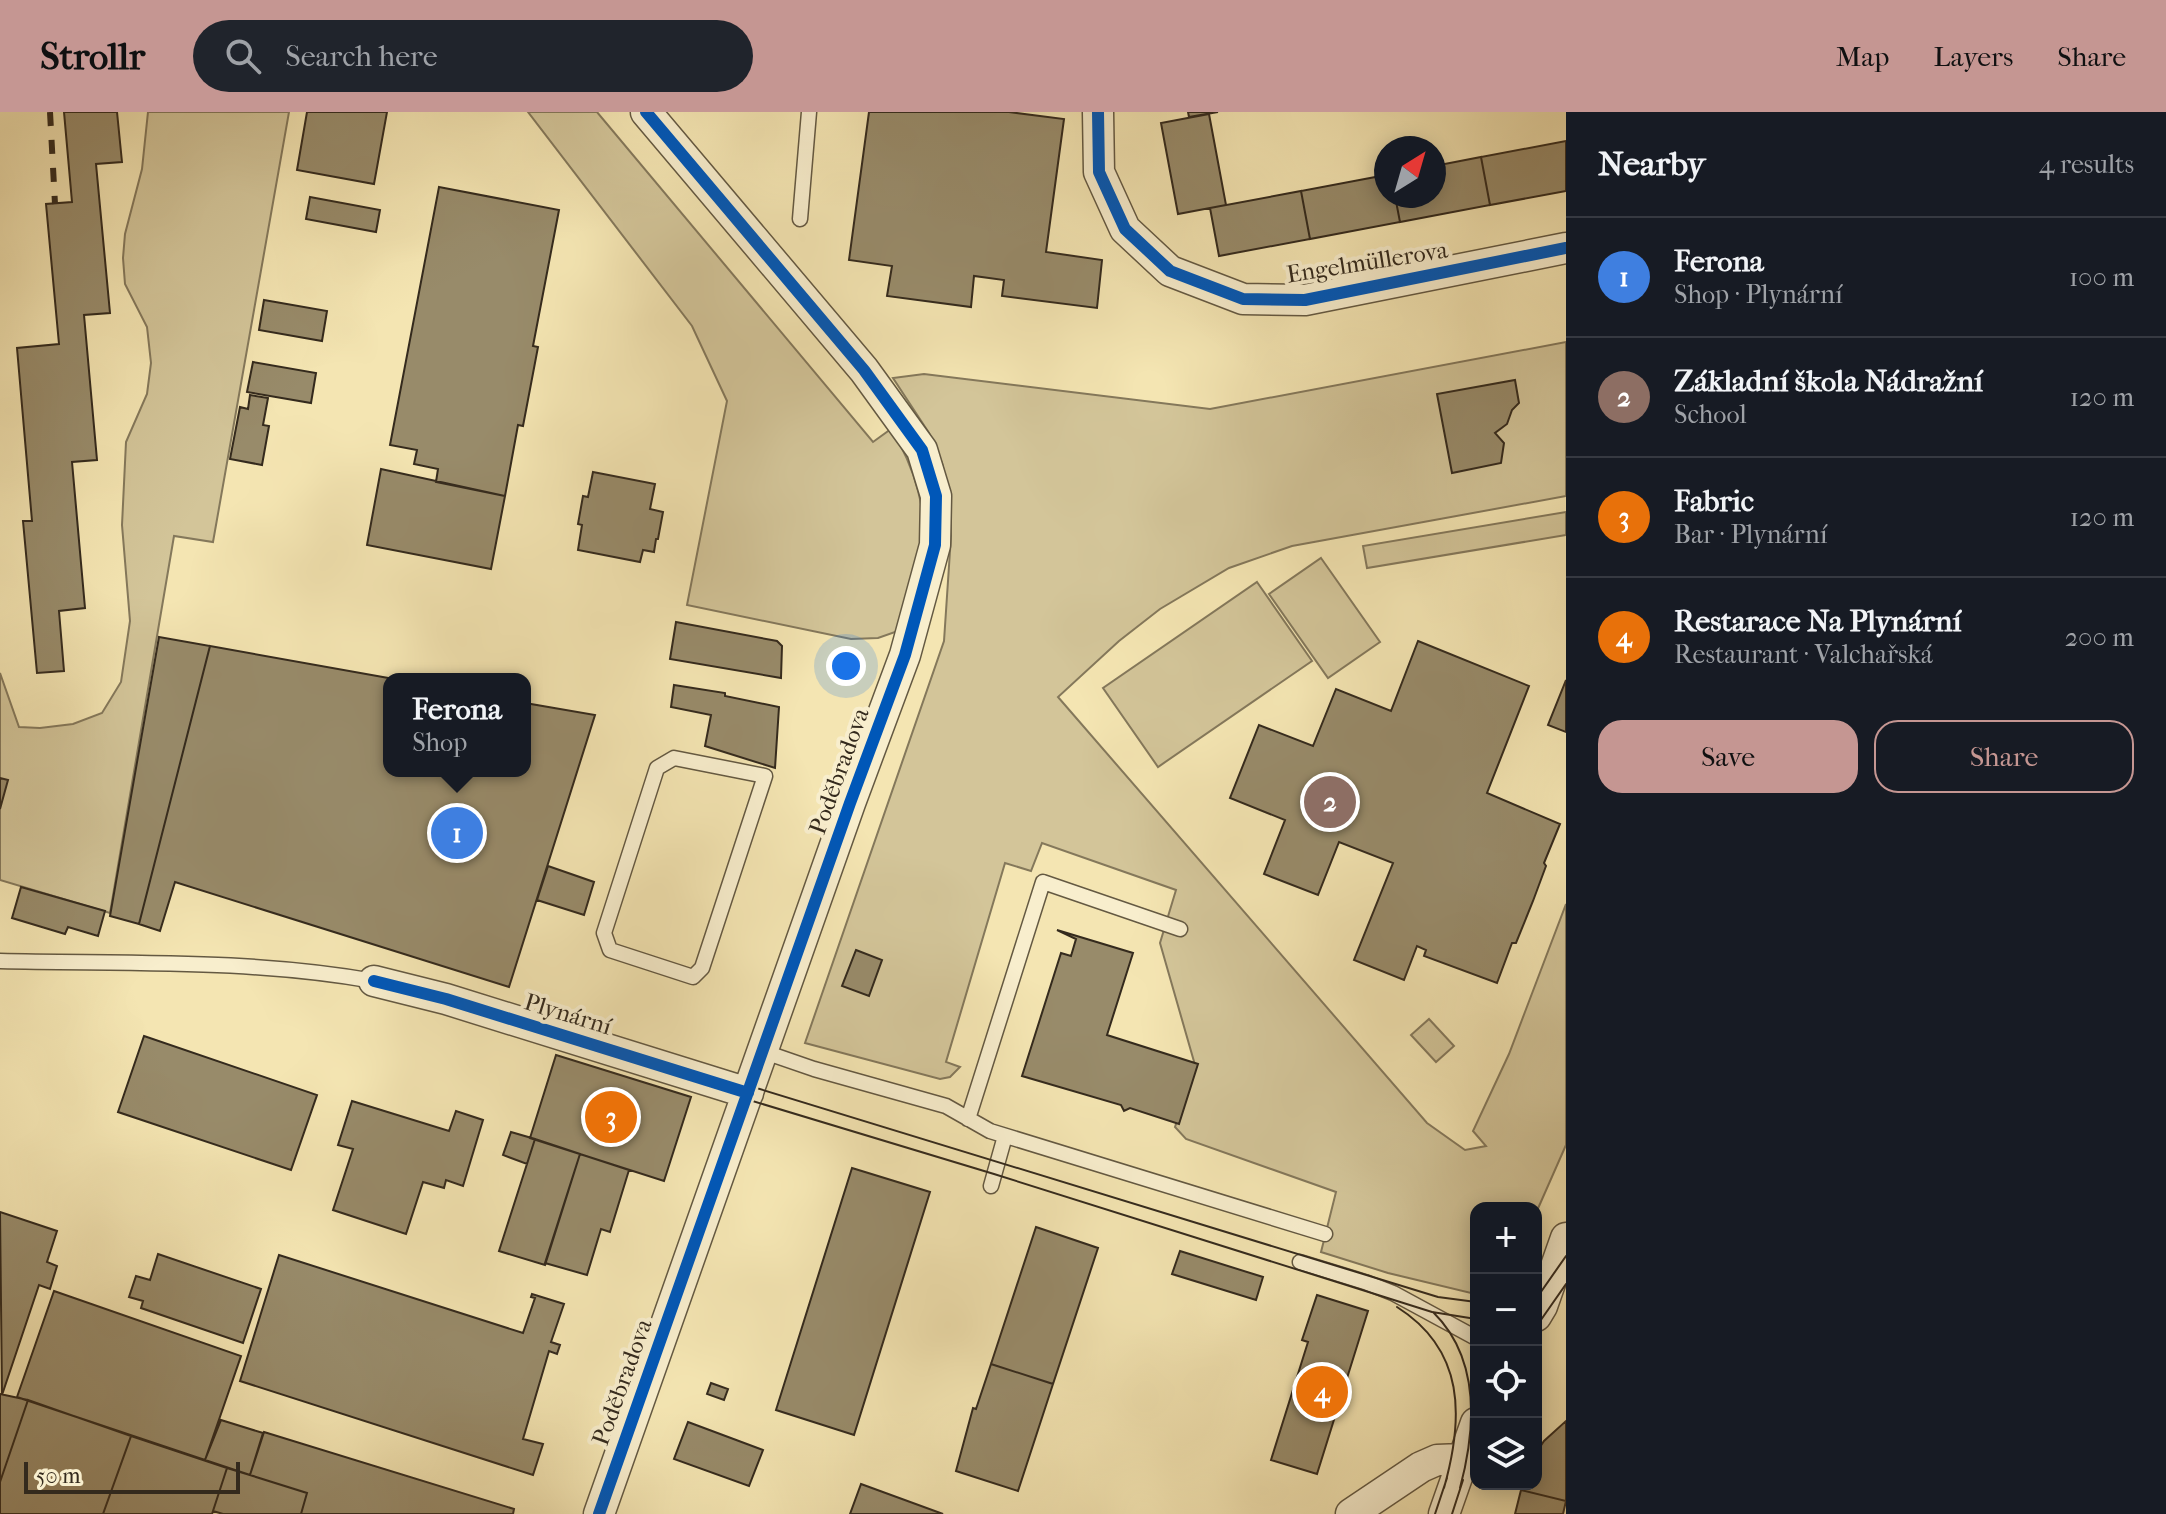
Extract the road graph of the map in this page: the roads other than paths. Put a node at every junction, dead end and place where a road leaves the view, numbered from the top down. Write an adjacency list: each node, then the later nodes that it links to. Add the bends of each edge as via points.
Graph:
1 (646, 112): 10 (street, Poděbradova, via 864,370 922,450 936,496 935,545 905,655)
2 (809, 112): 4 (lane)
3 (1098, 112): 5 (street, Engelmüllerova, via 1099,172 1125,229 1170,271 1243,299 1305,300)
4 (800, 219)
5 (1566, 248)
6 (1180, 929): 12 (lane, via 1043,882)
7 (610, 950): 7 (lane, via 693,977 702,968 765,776 674,758 657,768 604,933)
8 (0, 961): 9 (lane, via 227,967)
9 (374, 981): 11 (street, Plynární)
10 (762, 1051): 11 (street, Poděbradova); 12 (lane, via 946,1106)
11 (748, 1093): 24 (street, Poděbradova)
12 (968, 1119): 13 (lane)
13 (1005, 1136): 14 (lane); 15 (lane)
14 (991, 1186)
15 (1325, 1234)
16 (1566, 1238): 20 (street)
17 (1300, 1262): 21 (lane, via 1393,1293)
18 (1566, 1266): 20 (lane)
19 (1566, 1279): 20 (lane)
20 (1548, 1304)
21 (1470, 1335)
22 (1470, 1438): 23 (street)
23 (1462, 1459): 25 (street, via 1421,1467); 26 (street)
24 (599, 1514)
25 (1351, 1514)
26 (1444, 1514)

